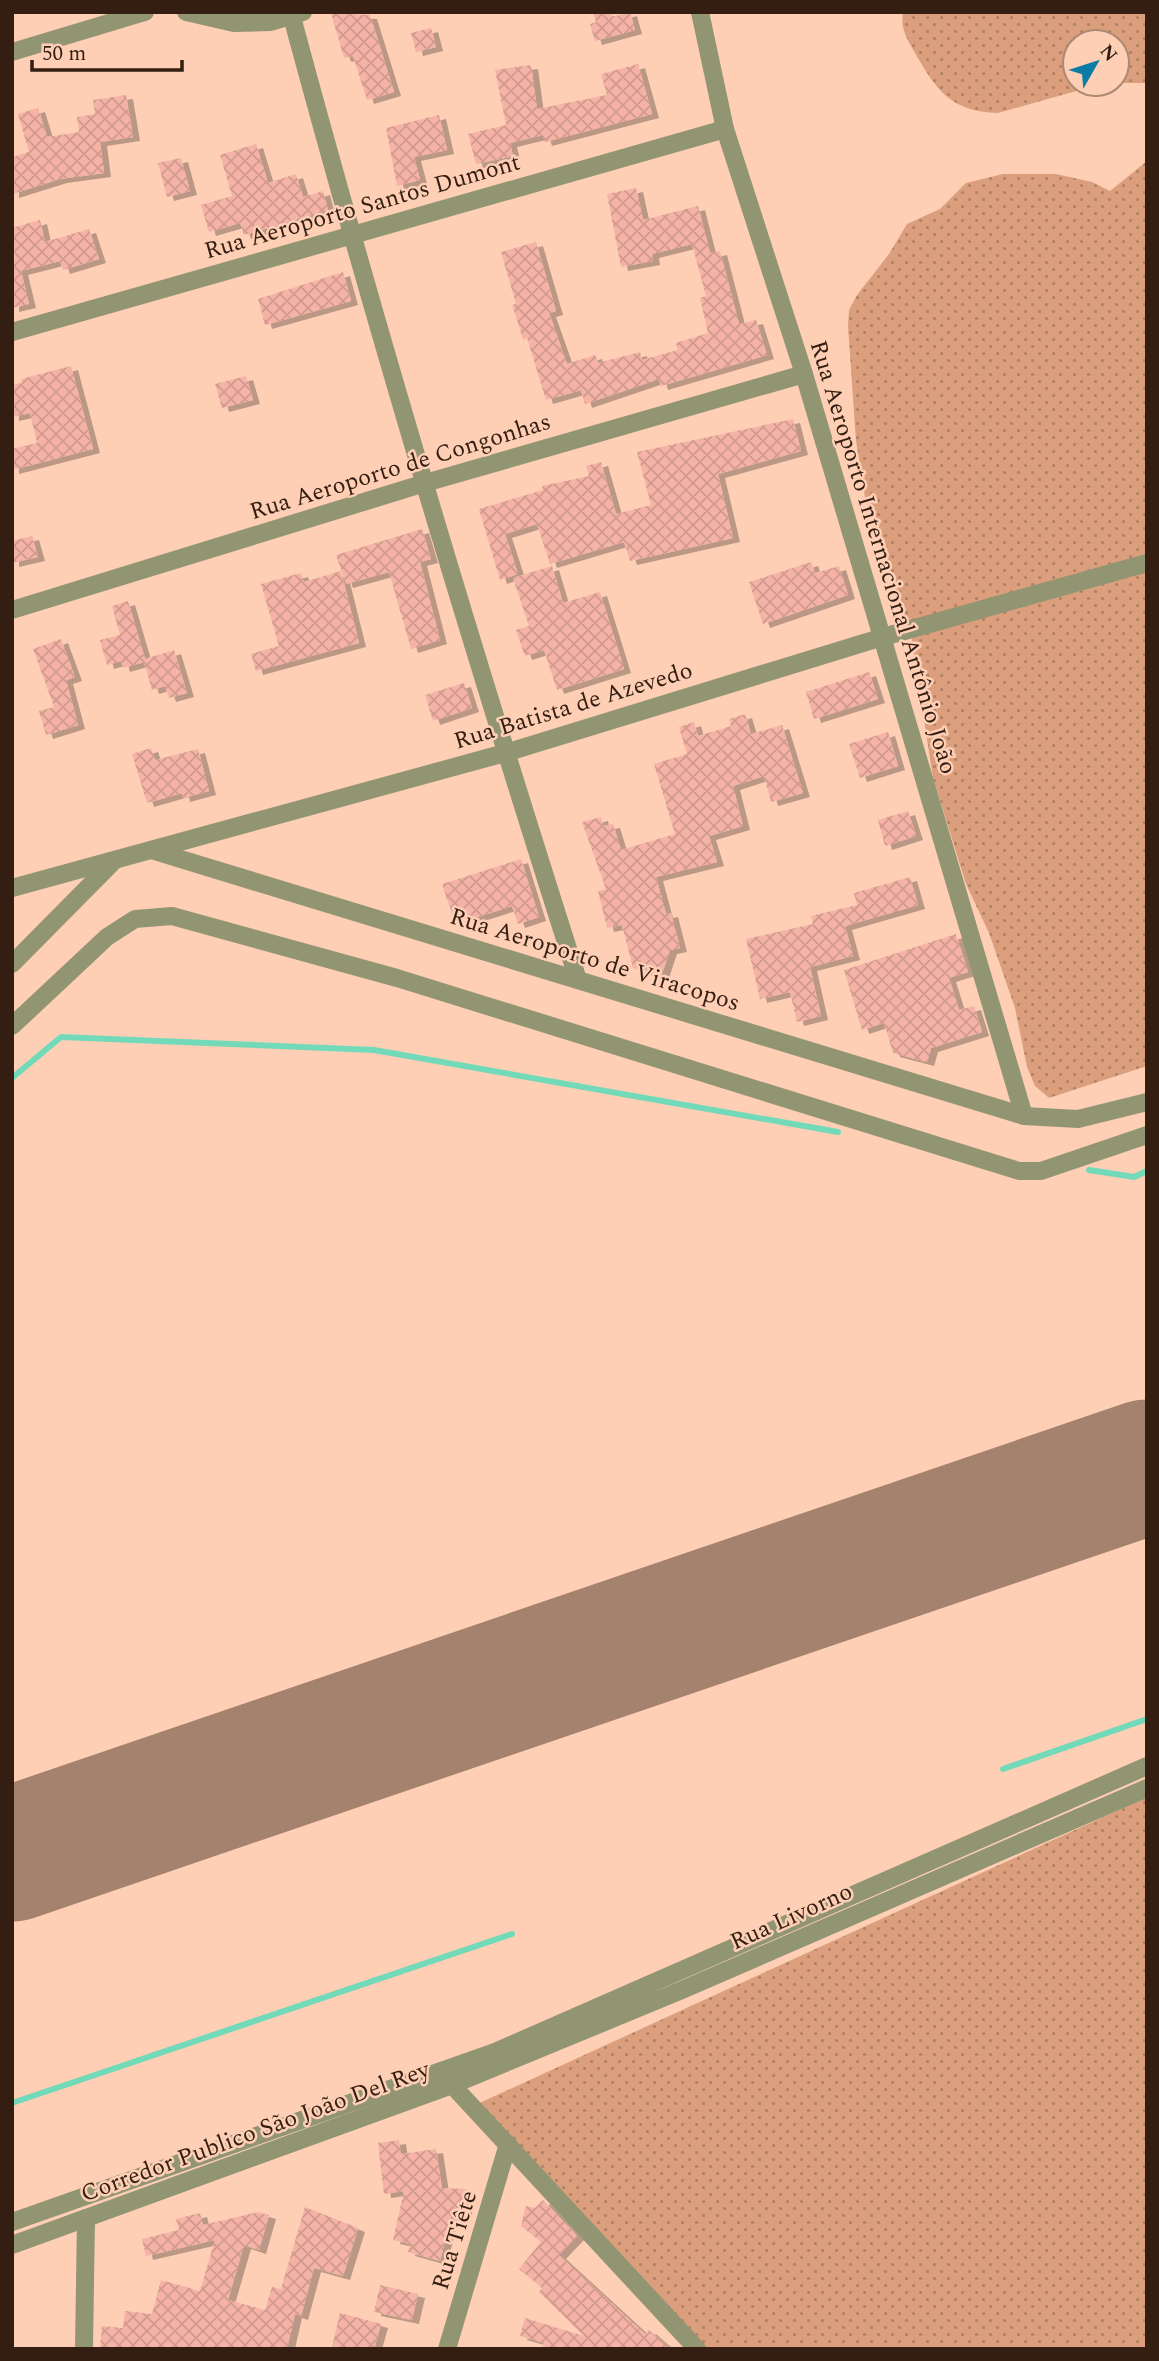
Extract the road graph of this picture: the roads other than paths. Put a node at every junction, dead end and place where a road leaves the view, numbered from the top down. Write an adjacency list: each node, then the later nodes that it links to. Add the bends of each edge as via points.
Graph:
1 (145, 12): 5 (street)
2 (186, 12): 4 (street, via 234,23)
3 (700, 12): 6 (street, Rua Aeroporto Internacional Antônio João)
4 (297, 15): 7 (street)
5 (12, 52)
6 (725, 129): 7 (street, Rua Aeroporto Santos Dumont); 9 (street, Rua Aeroporto Internacional Antônio João)
7 (350, 233): 8 (street, Rua Aeroporto Santos Dumont); 10 (street)
8 (12, 332)
9 (804, 374): 10 (street, Rua Aeroporto de Congonhas); 13 (street, Rua Aeroporto Internacional Antônio João)
10 (425, 483): 12 (street, Rua Aeroporto de Congonhas); 14 (street)
11 (1147, 563): 13 (street, Rua Batista de Azevedo)
12 (12, 610)
13 (883, 637): 14 (street, Rua Batista de Azevedo); 22 (street, Rua Aeroporto Internacional Antônio João)
14 (505, 753): 15 (street, Rua Batista de Azevedo); 19 (street)
15 (151, 850): 16 (street, Rua Batista de Azevedo); 19 (street, Rua Aeroporto de Viracopos)
16 (115, 859): 17 (street, Rua Batista de Azevedo); 18 (street)
17 (12, 888)
18 (12, 964)
19 (578, 980): 22 (street, Rua Aeroporto de Viracopos)
20 (12, 1026): 23 (street, via 107,937 135,919 172,916 397,978 1018,1171 1041,1171)
21 (1147, 1102): 22 (street, Rua Aeroporto de Viracopos, via 1078,1119)
22 (1024, 1116)
23 (1147, 1135)
24 (1147, 1766): 29 (street, via 495,2052)
25 (1147, 1788): 26 (street, Rua Livorno)
26 (452, 2085): 27 (street, Corredor Publico São João Del Rey); 28 (street, Corredor Publico São João Del Rey)
27 (508, 2144): 32 (street, Rua Tiête); 33 (street, Corredor Publico São João Del Rey)
28 (86, 2218): 30 (street, Corredor Publico São João Del Rey); 31 (street)
29 (12, 2222)
30 (12, 2245)
31 (84, 2349)
32 (447, 2349)
33 (697, 2349)

